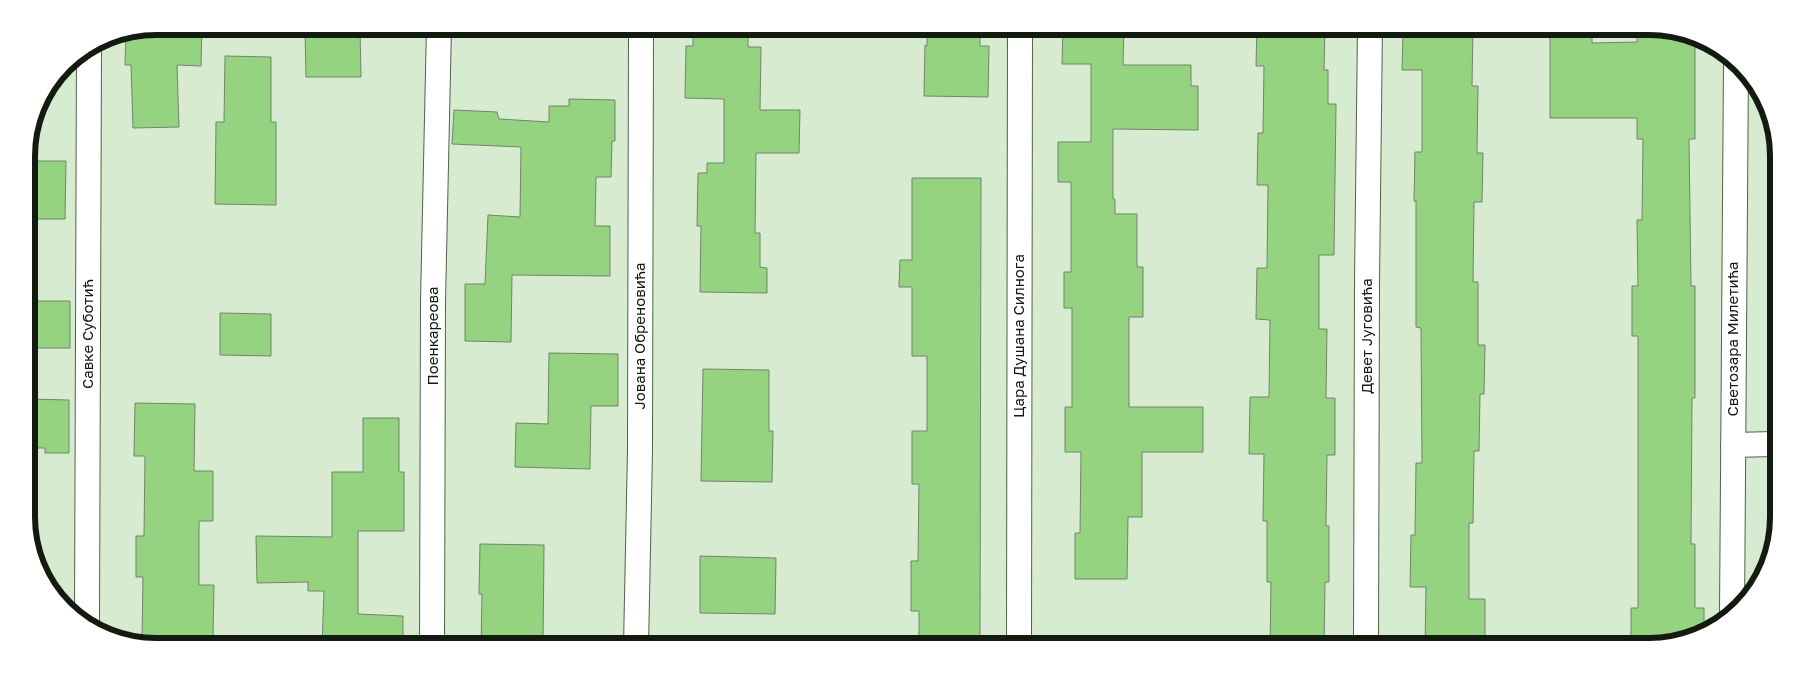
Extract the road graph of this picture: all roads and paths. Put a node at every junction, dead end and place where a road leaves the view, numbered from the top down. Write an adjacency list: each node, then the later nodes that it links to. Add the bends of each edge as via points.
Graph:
1 (439, 35): 11 (street, Поенкареова, via 433,302)
2 (641, 35): 12 (street, Јована Обреновића)
3 (1020, 35): 13 (street, Цара Душана Силнога)
4 (1370, 35): 14 (street, Девет Југовића)
5 (89, 55): 10 (street, Савке Суботић)
6 (1736, 72): 8 (street, Светозара Милетића)
7 (1770, 444): 8 (street)
8 (1733, 445): 9 (street, Светозара Милетића)
9 (1732, 605)
10 (87, 616)
11 (432, 638)
12 (636, 638)
13 (1019, 638)
14 (1366, 638)

